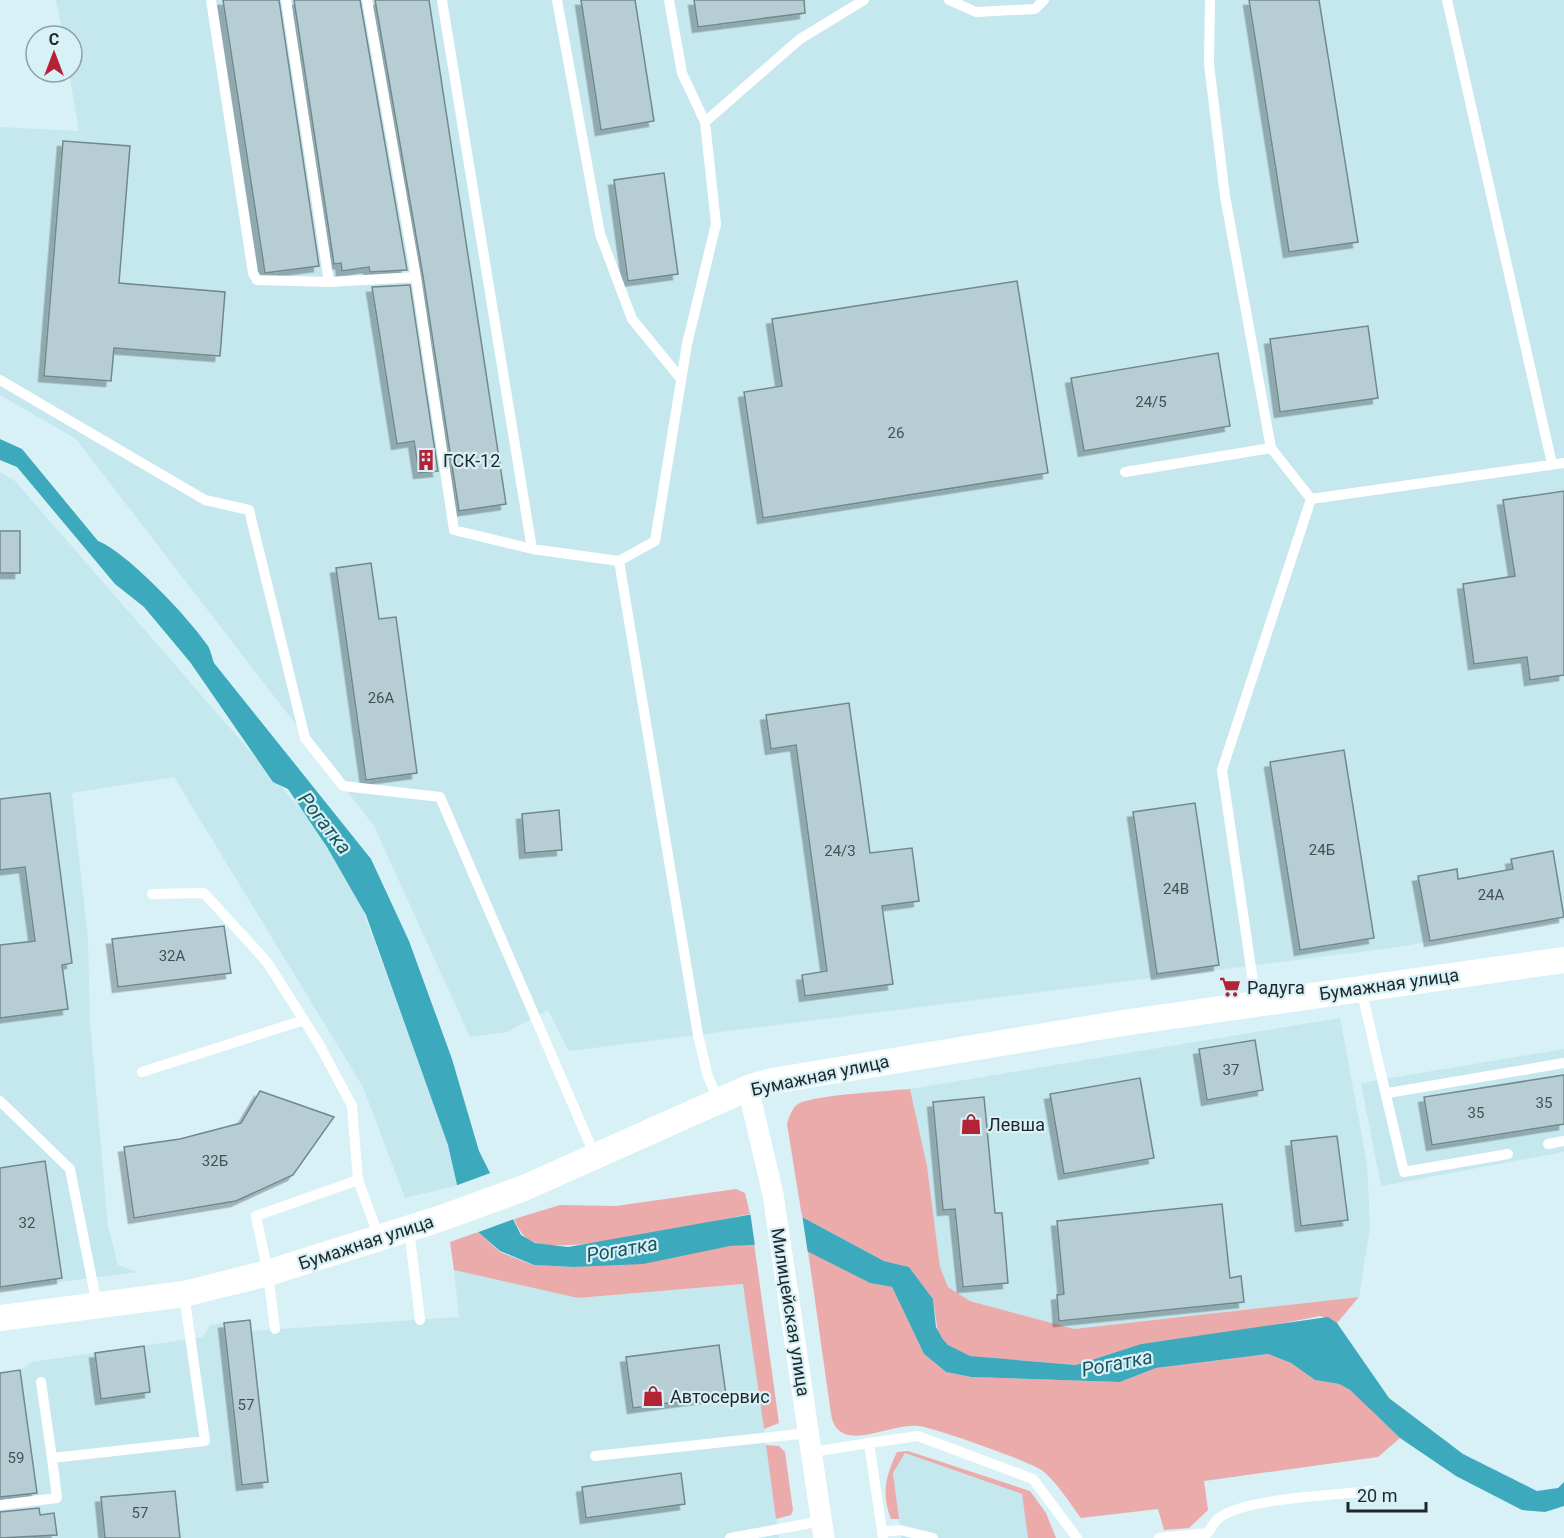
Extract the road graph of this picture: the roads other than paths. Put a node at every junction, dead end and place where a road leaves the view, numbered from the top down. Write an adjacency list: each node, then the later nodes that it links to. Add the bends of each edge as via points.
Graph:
1 (211, 0): 14 (lane, via 253,273 258,280)
2 (286, 0): 14 (lane)
3 (367, 0): 13 (lane)
4 (442, 0): 22 (lane)
5 (557, 0): 15 (lane, via 600,234 632,319)
6 (669, 0): 12 (lane, via 682,73)
7 (864, 0): 12 (lane, via 800,39)
8 (949, 0): 9 (lane, via 976,12 1035,9)
9 (1044, 0)
10 (1210, 0): 17 (lane, via 1209,64 1225,196)
11 (1447, 0): 19 (lane)
12 (705, 122): 15 (lane, via 716,224)
13 (416, 277): 14 (lane); 22 (lane, via 454,530)
14 (329, 282)
15 (681, 379): 23 (lane, via 655,542)
16 (0, 380): 38 (lane, via 205,500 249,510 305,738 343,786 440,796)
17 (1271, 448): 20 (lane); 21 (lane)
18 (1564, 463): 19 (lane)
19 (1552, 464): 21 (lane)
20 (1125, 472)
21 (1311, 499): 27 (lane, via 1222,770)
22 (532, 549): 23 (lane)
23 (619, 561): 34 (lane, via 698,1035 708,1077)
24 (152, 894): 28 (lane, via 204,893 267,962)
25 (1564, 960): 26 (street, Бумажная улица)
26 (1361, 988): 27 (street, Бумажная улица); 32 (lane)
27 (1256, 1002): 31 (street, Бумажная улица, via 911,1056)
28 (304, 1020): 30 (lane); 39 (lane, via 352,1106)
29 (1564, 1063): 32 (lane)
30 (142, 1072)
31 (748, 1088): 34 (street, Бумажная улица); 49 (street, Милицейская улица, via 773,1194)
32 (1388, 1092): 37 (lane, via 1404,1172)
33 (0, 1101): 44 (lane, via 70,1169)
34 (719, 1101): 38 (street, Бумажная улица)
35 (1564, 1141): 36 (lane)
36 (1548, 1144)
37 (1508, 1154)
38 (595, 1156): 40 (street, Бумажная улица, via 524,1188)
39 (358, 1180): 41 (lane); 42 (lane, via 256,1216)
40 (409, 1228): 41 (street, Бумажная улица); 46 (lane)
41 (380, 1238): 42 (street, Бумажная улица)
42 (268, 1273): 43 (street, Бумажная улица); 47 (lane)
43 (184, 1294): 44 (street, Бумажная улица); 52 (lane, via 205,1442)
44 (97, 1305): 45 (street, Бумажная улица)
45 (0, 1318)
46 (420, 1320)
47 (275, 1329)
48 (41, 1382): 52 (lane)
49 (810, 1443): 50 (lane); 51 (lane); 55 (street, Милицейская улица)
50 (868, 1443): 56 (lane); 61 (lane, via 918,1436 1026,1476 1040,1485)
51 (595, 1456)
52 (52, 1458): 54 (lane, via 57,1498)
53 (1371, 1491): 58 (lane, via 1233,1510 1217,1519)
54 (0, 1505)
55 (823, 1530): 57 (lane)
56 (883, 1535): 60 (lane, via 900,1530)
57 (757, 1536): 59 (lane)
58 (1208, 1536): 62 (lane)
59 (730, 1538)
60 (933, 1538)
61 (1077, 1538)
62 (1159, 1538)

